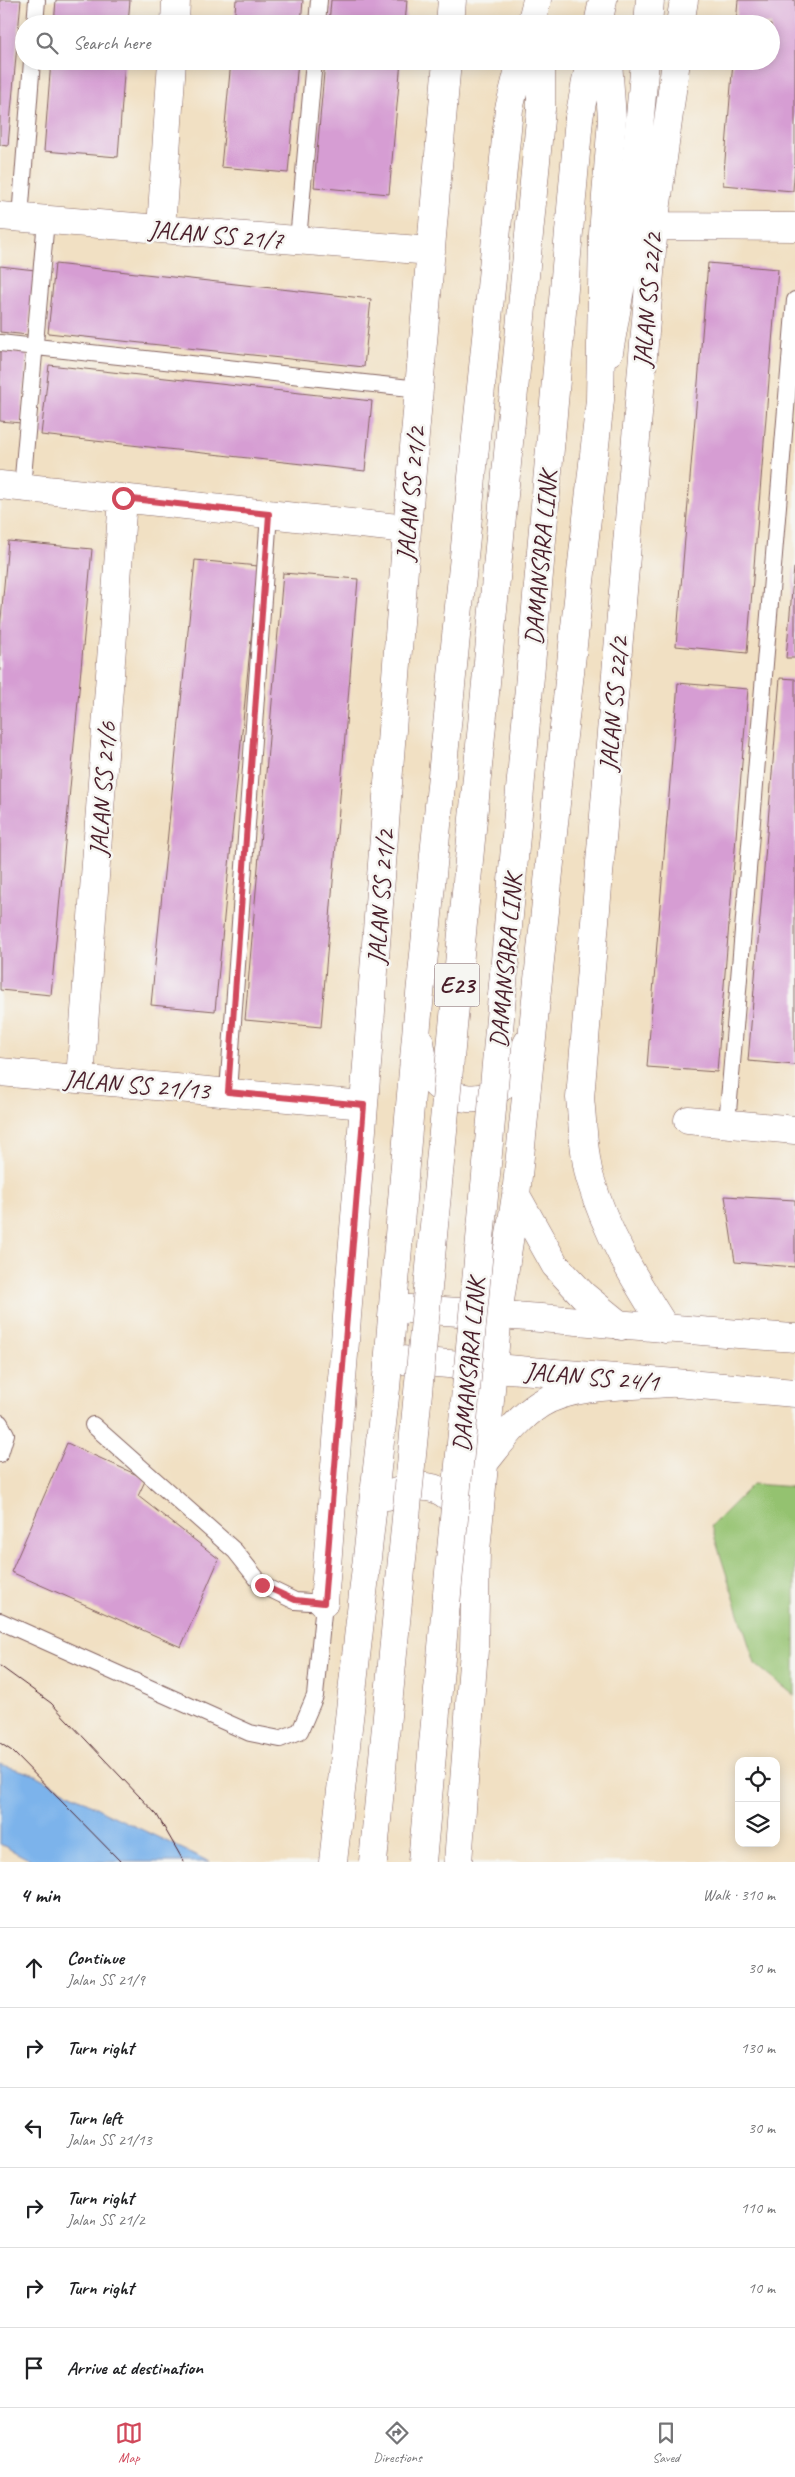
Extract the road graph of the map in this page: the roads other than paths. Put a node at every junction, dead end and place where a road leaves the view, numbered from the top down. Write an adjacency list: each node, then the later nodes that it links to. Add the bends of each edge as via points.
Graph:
1 (37, 0): 9 (lane)
2 (176, 0): 10 (main road)
3 (319, 0): 11 (lane)
4 (452, 0): 12 (main road)
5 (539, 0): 13 (main road); 14 (main road)
6 (604, 0): 15 (main road); 16 (main road)
7 (650, 0): 17 (main road)
8 (684, 0): 18 (main road)
9 (36, 15)
10 (175, 15)
11 (318, 15)
12 (451, 15)
13 (534, 15)
14 (540, 15)
15 (600, 15)
16 (605, 15)
17 (649, 15)
18 (682, 15)
19 (31, 70): 29 (lane)
20 (171, 70): 32 (main road)
21 (313, 70): 33 (lane)
22 (446, 70): 34 (main road, JALAN SS 21/2)
23 (519, 70): 44 (main road, via 509,109)
24 (541, 70): 73 (main road, DAMANSARA LINK / E23, bridge, via 541,109)
25 (588, 70): 74 (main road, DAMANSARA LINK / E23, bridge, via 578,118 490,1132)
26 (609, 70): 39 (main road, via 612,120 603,234)
27 (643, 70): 39 (main road, via 629,239)
28 (675, 70): 30 (main road, JALAN SS 22/2)
29 (22, 218): 32 (main road, JALAN SS 21/7); 37 (lane)
30 (654, 226): 31 (main road); 57 (main road, JALAN SS 22/2, via 580,1098 590,1177 606,1220 637,1284)
31 (795, 227)
32 (161, 229): 33 (main road, JALAN SS 21/7)
33 (298, 240): 34 (main road, JALAN SS 21/7)
34 (431, 251): 38 (main road, JALAN SS 21/2)
35 (795, 300): 51 (lane)
36 (0, 343): 37 (lane)
37 (36, 348): 38 (lane); 40 (lane)
38 (419, 389): 43 (main road, JALAN SS 21/2)
39 (600, 400): 45 (main road)
40 (11, 487): 41 (main road)
41 (123, 498): 42 (main road); 47 (main road, JALAN SS 21/6)
42 (269, 514): 43 (main road); 48 (lane)
43 (407, 529): 49 (main road, JALAN SS 21/2)
44 (417, 1024): 45 (main road, via 423,1061 432,1079 444,1090 465,1098 480,1098 499,1089 512,1073); 54 (main road)
45 (533, 1032): 53 (main road)
46 (0, 1072): 47 (main road, JALAN SS 21/13)
47 (80, 1079): 48 (main road, JALAN SS 21/13)
48 (228, 1092): 49 (main road, JALAN SS 21/13)
49 (364, 1105): 69 (main road, JALAN SS 21/2)
50 (688, 1120): 51 (main road)
51 (727, 1124): 52 (main road)
52 (795, 1130)
53 (516, 1195): 55 (main road); 56 (main road, via 555,1265 583,1296)
54 (393, 1308): 55 (main road); 59 (main road)
55 (498, 1314): 56 (main road); 60 (main road)
56 (621, 1326): 57 (main road)
57 (666, 1329): 58 (main road)
58 (795, 1338)
59 (389, 1359): 60 (main road, JALAN SS 24/1); 67 (main road)
60 (493, 1367): 61 (main road, JALAN SS 24/1); 66 (main road)
61 (669, 1383): 62 (main road, JALAN SS 24/1); 66 (main road, via 574,1391 542,1403 517,1422)
62 (795, 1393)
63 (0, 1423): 65 (lane, via 6,1434)
64 (93, 1425): 69 (lane, via 235,1551 262,1585 295,1600)
65 (0, 1454)
66 (485, 1462): 68 (main road)
67 (373, 1515): 68 (main road, via 386,1496 404,1488 426,1485 445,1494 460,1508); 72 (main road)
68 (476, 1551): 71 (main road, via 474,1650)
69 (324, 1603): 70 (lane, JALAN SS 21/2, via 315,1696 300,1731 280,1739 250,1733)
70 (0, 1621)
71 (459, 1852)
72 (333, 1862)
73 (373, 1862)
74 (422, 1862)

